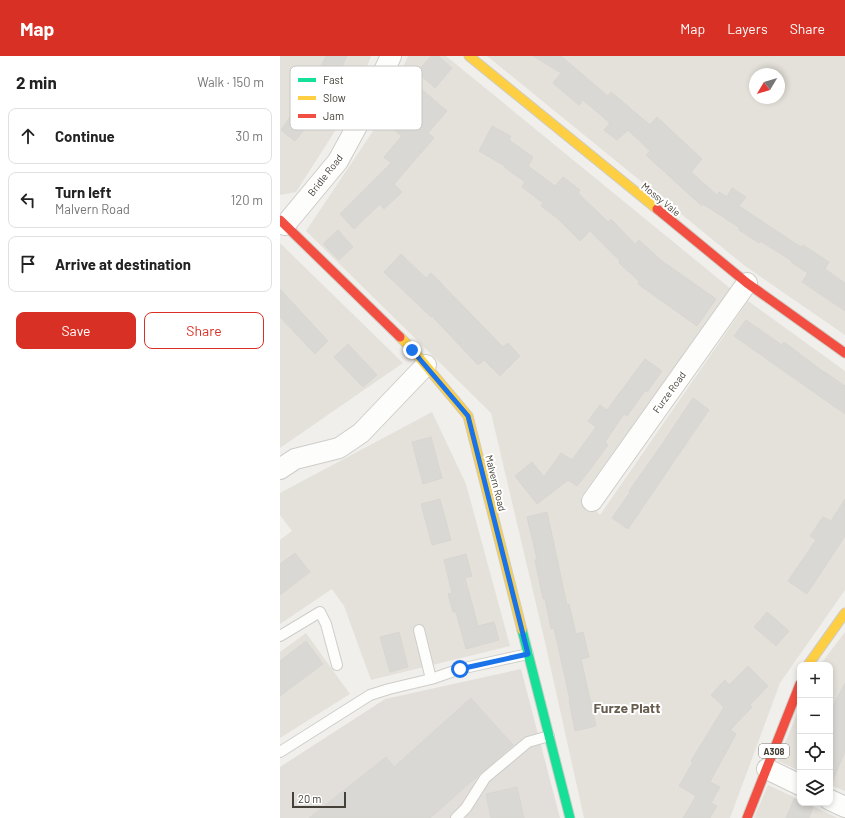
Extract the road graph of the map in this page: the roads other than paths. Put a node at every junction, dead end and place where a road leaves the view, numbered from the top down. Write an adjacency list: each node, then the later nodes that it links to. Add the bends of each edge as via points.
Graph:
1 (391, 56): 3 (street, Bridle Road)
2 (469, 56): 6 (street, Mossy Vale)
3 (386, 66)
4 (354, 130): 5 (street, Bridle Road, via 338,161)
5 (282, 223): 8 (street, Malvern Road)
6 (747, 283): 7 (street, Mossy Vale); 10 (street, Furze Road)
7 (845, 353)
8 (426, 365): 9 (street, via 361,433 339,448 295,459); 14 (street, Malvern Road, via 468,416)
9 (280, 470)
10 (592, 501)
11 (845, 613): 15 (street)
12 (419, 630): 17 (lane)
13 (280, 636): 16 (lane, via 320,612 326,624)
14 (528, 654): 17 (lane, via 460,669); 19 (street, Malvern Road)
15 (810, 662)
16 (337, 665)
17 (431, 679): 20 (lane, via 370,695)
18 (797, 692): 21 (street, A308)
19 (549, 736): 25 (lane, via 528,742 485,778 466,808); 26 (street, Malvern Road)
20 (280, 752)
21 (767, 769): 22 (street); 27 (street, A308)
22 (797, 784)
23 (833, 801): 24 (street)
24 (845, 807)
25 (456, 818)
26 (570, 818)
27 (747, 818)

